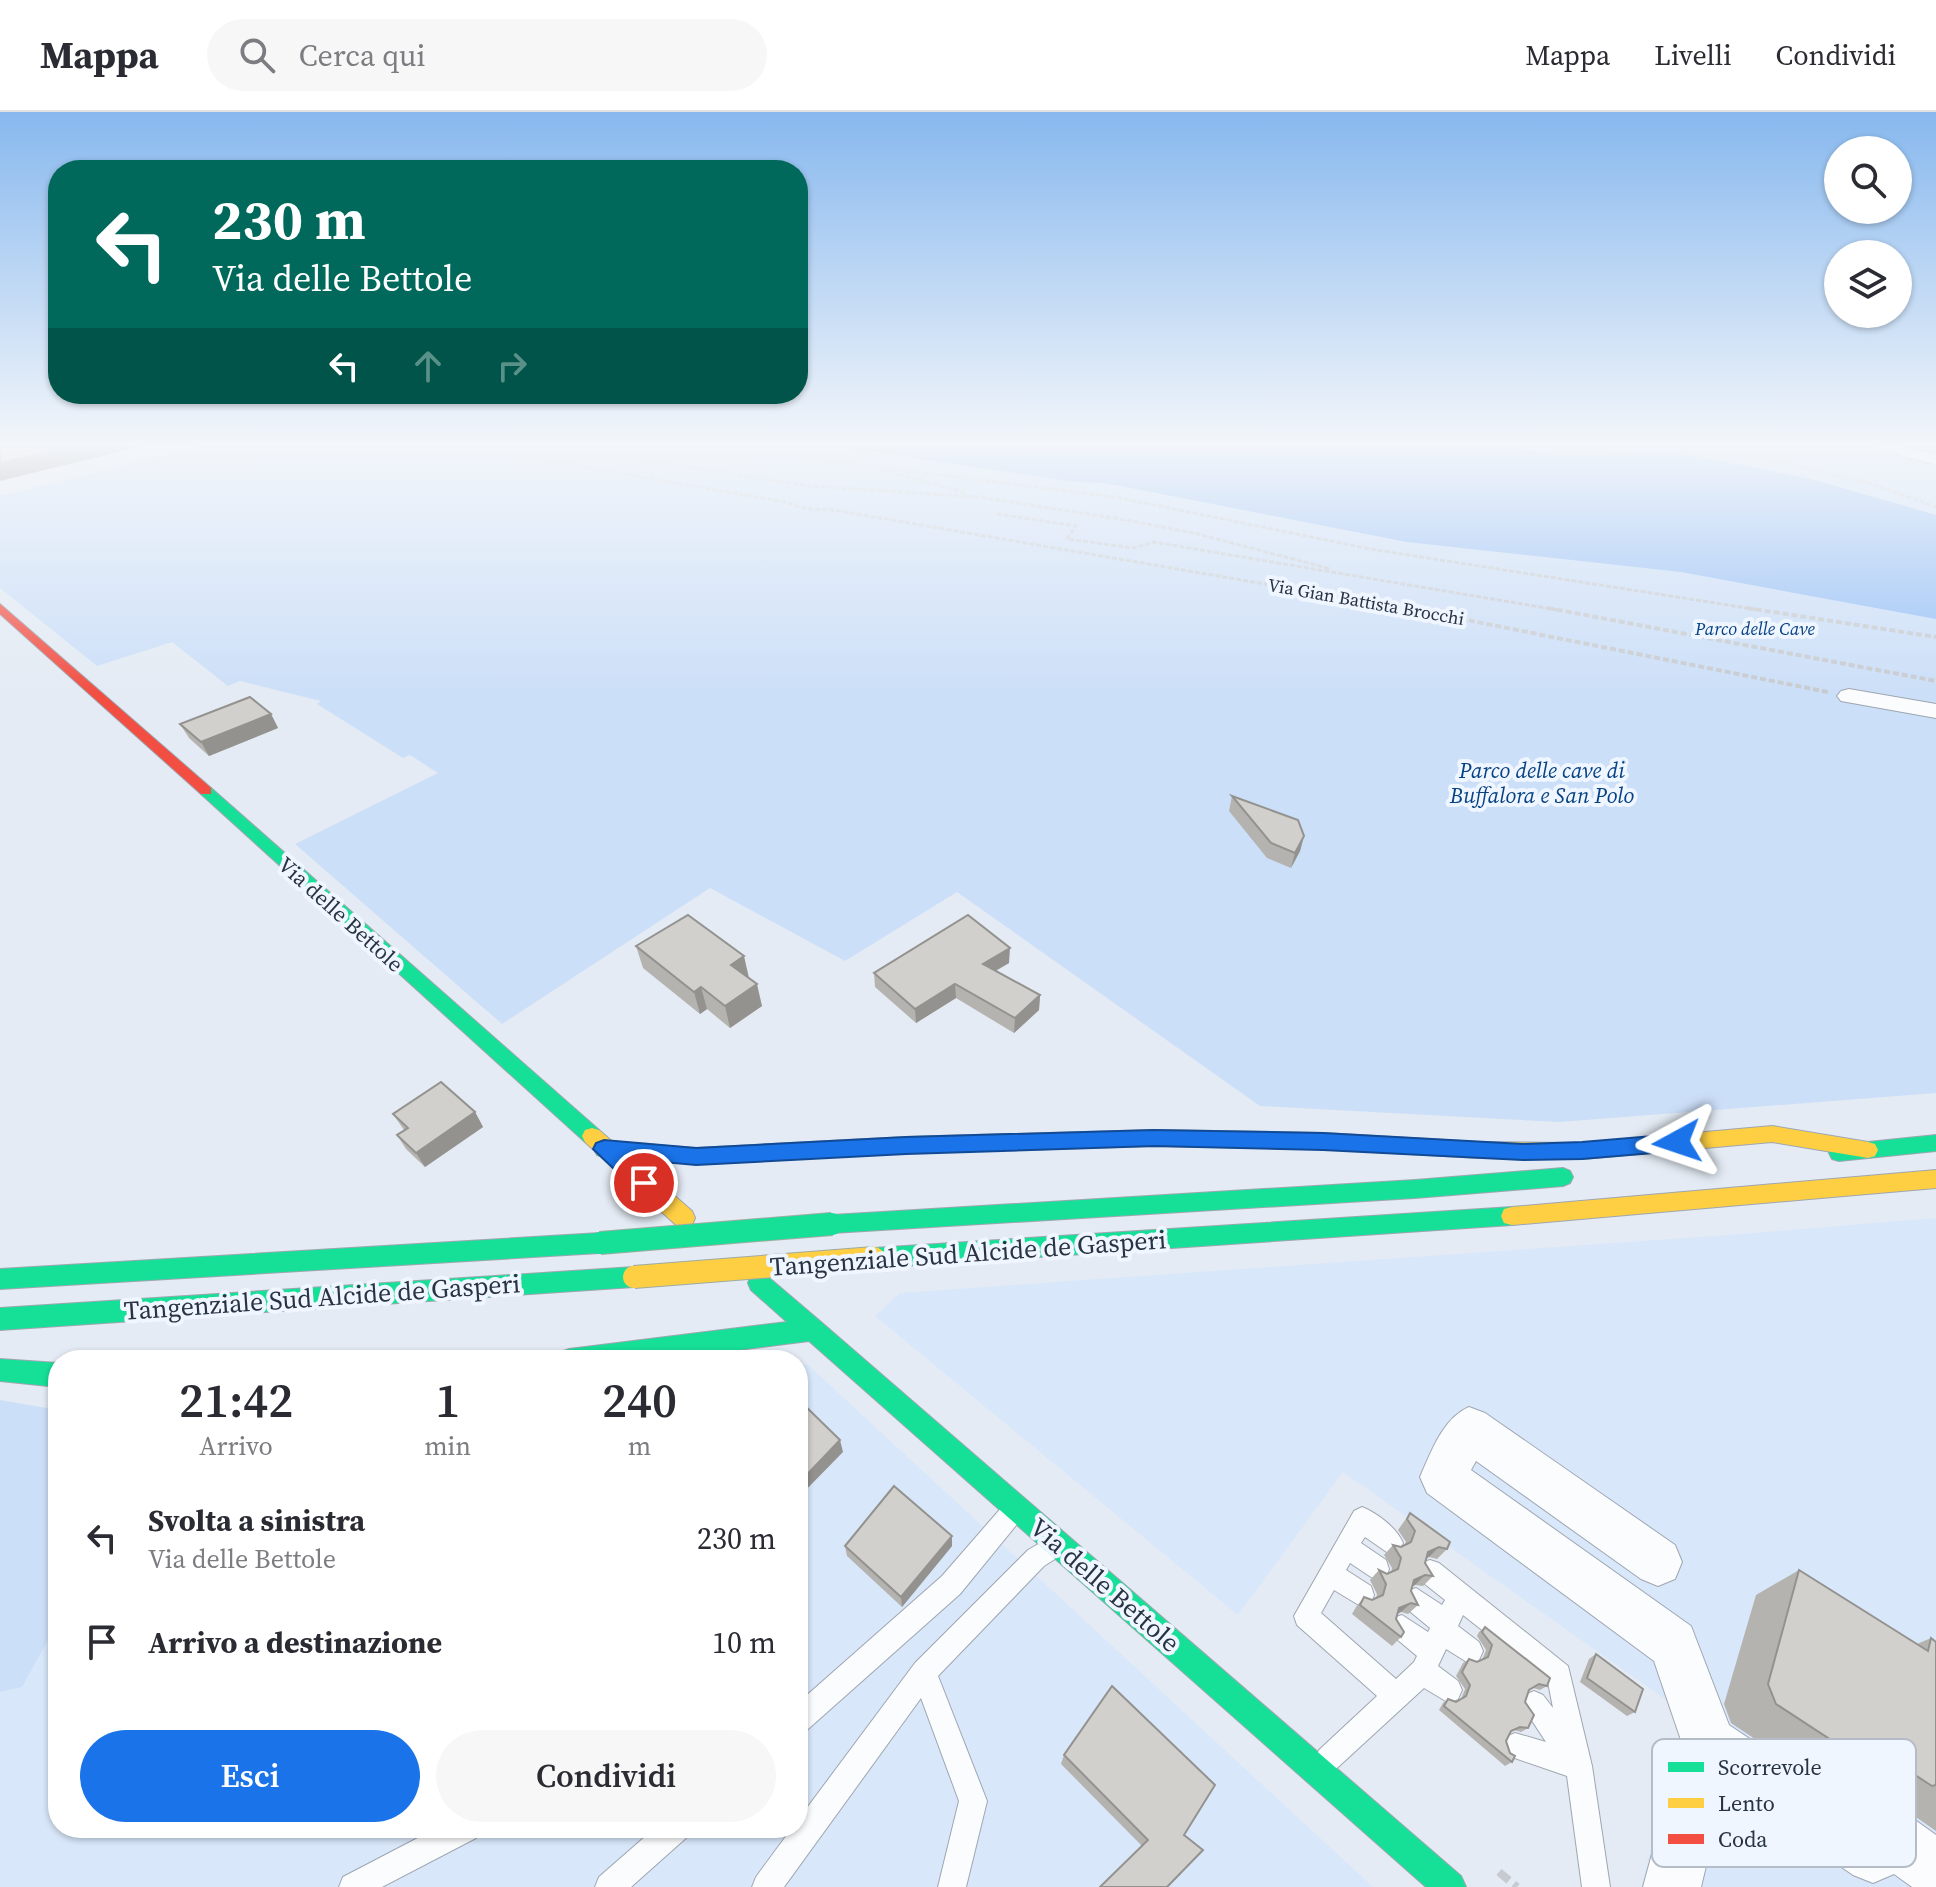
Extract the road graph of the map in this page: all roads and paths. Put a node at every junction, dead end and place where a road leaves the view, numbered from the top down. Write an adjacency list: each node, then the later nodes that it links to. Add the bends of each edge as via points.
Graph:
1 (946, 529): 9 (path, Via Gian Battista Brocchi, via 1359,598)
2 (1074, 529): 5 (path, via 1067,539 1134,548 1171,544)
3 (1167, 529): 5 (path)
4 (1271, 529): 7 (path, via 1370,549)
5 (1352, 575): 8 (path)
6 (0, 608): 12 (main road, Via delle Bettole)
7 (1936, 637)
8 (1936, 681)
9 (1849, 696): 10 (street)
10 (1936, 711)
11 (1936, 1143): 13 (main road)
12 (604, 1149): 13 (main road, via 696,1156 1154,1138 1523,1152 1772,1134); 17 (main road, Via delle Bettole)
13 (1868, 1150): 14 (main road)
14 (1790, 1157)
15 (1587, 1174): 18 (main road, Tangenziale Sud Alcide de Gasperi, bridge)
16 (1936, 1179): 20 (main road, Tangenziale Sud Alcide de Gasperi, bridge, via 1435,1223)
17 (684, 1218)
18 (0, 1279)
19 (759, 1283): 21 (main road, Via delle Bettole)
20 (0, 1319)
21 (813, 1330): 22 (main road); 25 (main road, Via delle Bettole)
22 (650, 1350)
23 (0, 1370): 24 (main road)
24 (48, 1374)
25 (1016, 1508): 27 (main road, Via delle Bettole); 43 (lane, via 951,1585)
26 (1391, 1543): 28 (lane, via 1362,1519)
27 (1058, 1544): 39 (lane, via 1036,1558); 47 (main road, Via delle Bettole)
28 (1346, 1546): 30 (lane); 32 (lane)
29 (1658, 1562): 44 (street, via 1469,1429 1443,1477 1673,1644)
30 (1377, 1569)
31 (1430, 1572): 34 (lane)
32 (1330, 1573): 33 (lane); 41 (lane, via 1306,1616)
33 (1362, 1595)
34 (1460, 1597): 37 (lane); 46 (lane, via 1559,1675)
35 (1416, 1600): 37 (lane)
36 (1402, 1627): 37 (lane)
37 (1435, 1644): 38 (lane); 40 (lane); 41 (lane)
38 (1470, 1651)
39 (924, 1672): 48 (lane); 58 (lane, via 973,1801)
40 (1449, 1690)
41 (1396, 1696): 47 (lane)
42 (1534, 1704): 46 (lane)
43 (808, 1712)
44 (1708, 1739)
45 (1515, 1746): 46 (lane)
46 (1579, 1766): 60 (lane)
47 (1316, 1770): 59 (main road, Via delle Bettole)
48 (808, 1830)
49 (447, 1838): 55 (lane)
50 (665, 1838): 56 (lane)
51 (802, 1838): 57 (lane)
52 (1916, 1855): 54 (street)
53 (1677, 1867): 61 (street)
54 (1936, 1870)
55 (353, 1887)
56 (609, 1887)
57 (766, 1887)
58 (952, 1887)
59 (1450, 1887)
60 (1596, 1887)
61 (1672, 1887)

